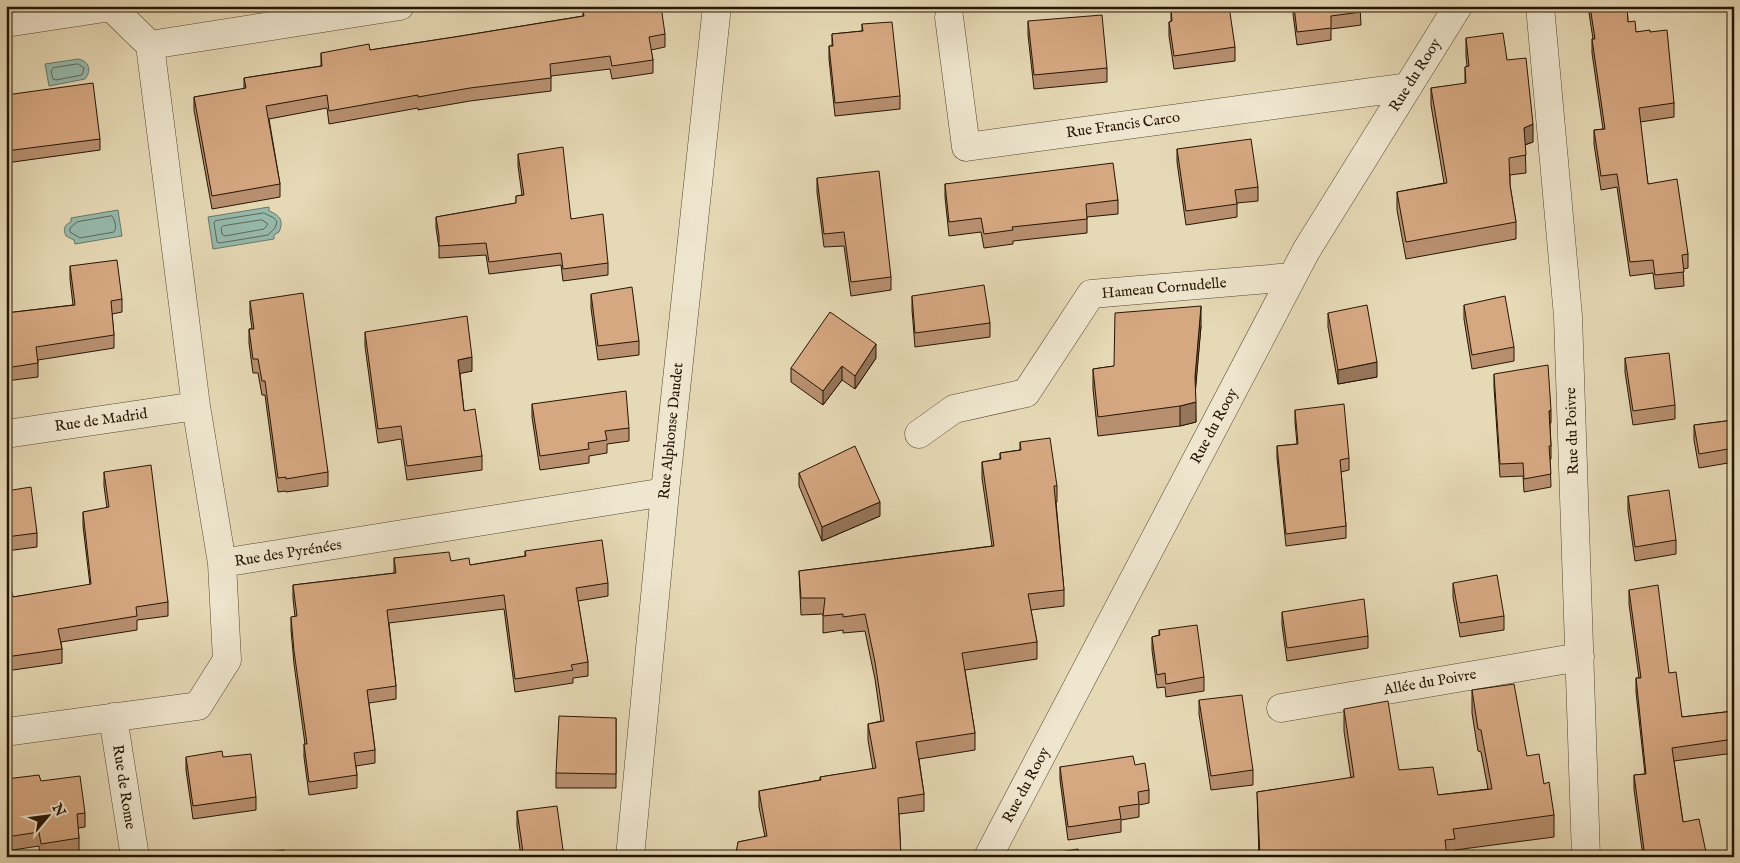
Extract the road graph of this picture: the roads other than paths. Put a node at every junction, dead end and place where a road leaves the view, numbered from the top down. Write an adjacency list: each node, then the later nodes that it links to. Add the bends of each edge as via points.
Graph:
1 (400, 6): 7 (street)
2 (717, 6): 13 (street, Rue Alphonse Daudet)
3 (1458, 6): 8 (street, Rue du Rooy)
4 (1540, 6): 15 (street, Rue du Poivre, via 1568,316)
5 (949, 17): 8 (street, Rue Francis Carco, via 966,146)
6 (6, 23): 7 (street, via 111,7)
7 (150, 45): 10 (street)
8 (1408, 87): 9 (street, Rue du Rooy)
9 (1292, 278): 12 (street, Hameau Cornudelle, via 1091,294 1026,393 954,409); 21 (street, Rue du Rooy)
10 (196, 406): 11 (street, Rue de Madrid); 14 (street)
11 (6, 434)
12 (919, 434)
13 (665, 492): 14 (street, Rue des Pyrénées); 20 (street, Rue Alphonse Daudet)
14 (222, 563): 17 (street, Rue des Pyrénées, via 227,660 198,706)
15 (1580, 656): 16 (street, Allée du Poivre); 22 (street, Rue du Poivre)
16 (1280, 708)
17 (113, 717): 18 (street, Rue des Pyrénées); 19 (street, Rue de Rome)
18 (6, 732)
19 (135, 857)
20 (630, 857)
21 (988, 857)
22 (1586, 857)

